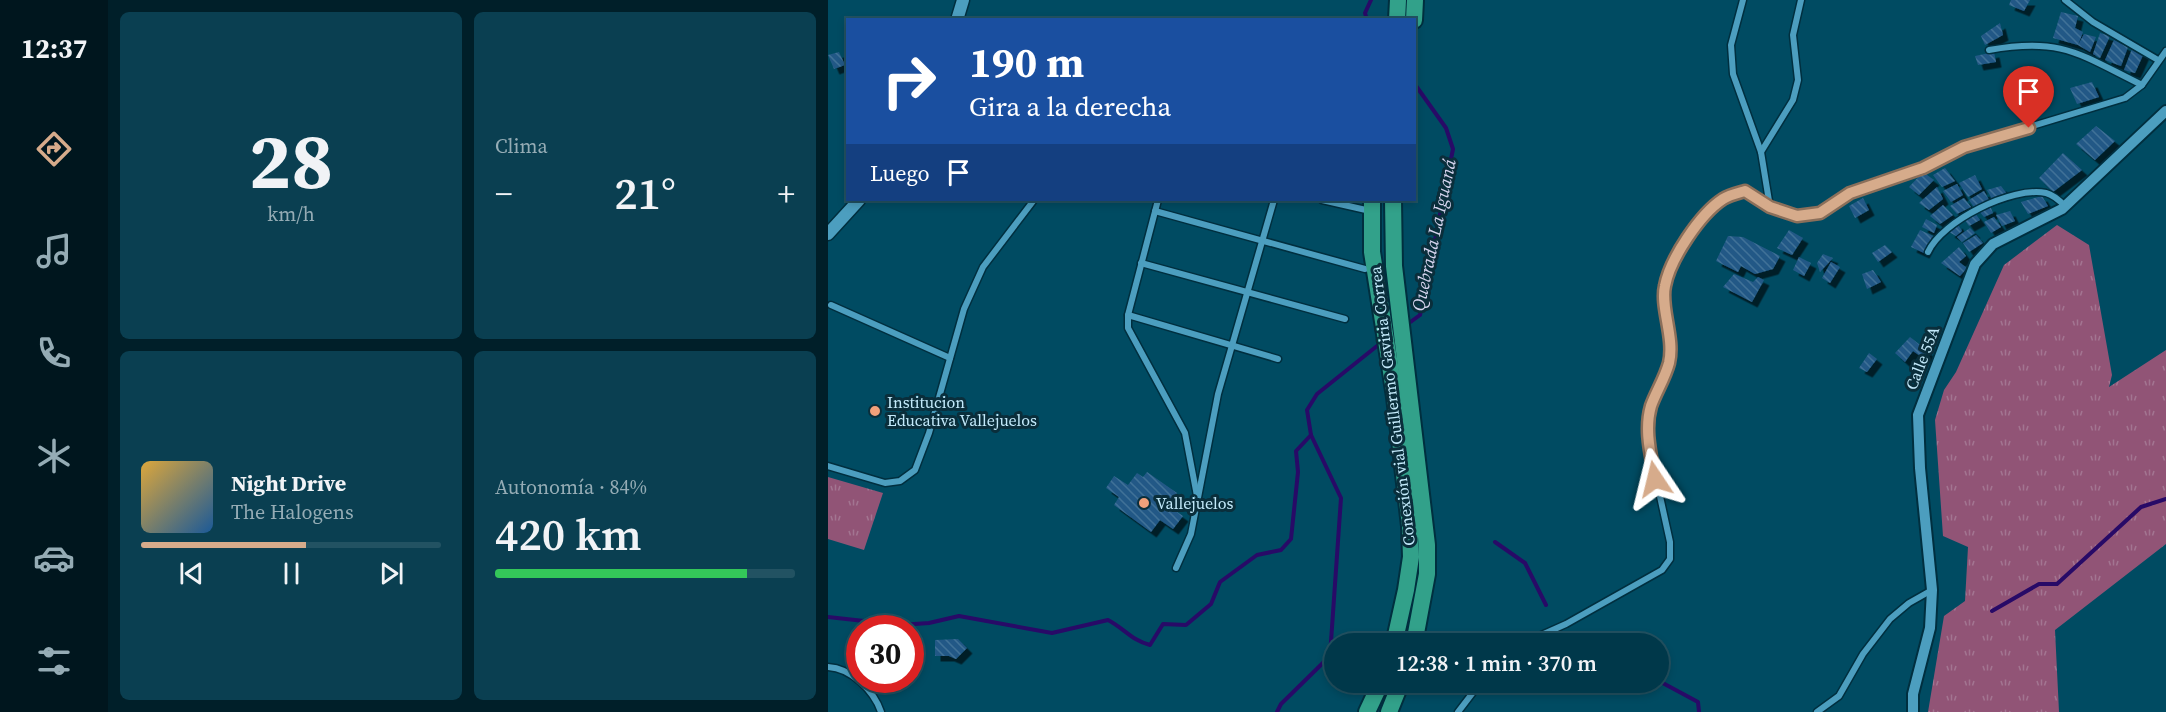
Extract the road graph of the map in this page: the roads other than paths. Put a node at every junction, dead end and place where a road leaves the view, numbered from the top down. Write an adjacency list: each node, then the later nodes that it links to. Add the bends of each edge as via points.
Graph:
1 (963, 0): 7 (main road)
2 (1398, 0): 8 (highway)
3 (1415, 0): 9 (highway)
4 (1743, 0): 15 (street, via 1731,45 1733,74)
5 (1801, 0): 15 (street, via 1792,35 1798,80 1793,100)
6 (2065, 0): 12 (street, via 2093,22)
7 (958, 18)
8 (1397, 18)
9 (1414, 18)
10 (1989, 50): 13 (street, via 2022,44 2051,45 2085,55)
11 (2166, 51): 12 (street)
12 (2157, 60): 13 (street)
13 (2142, 85): 24 (street, via 2119,100 1964,147 1923,168 1850,193 1820,213 1797,216)
14 (2166, 111): 23 (street, Calle 55A)
15 (1761, 152): 24 (street)
16 (858, 201): 26 (main road)
17 (1033, 201): 36 (street, via 983,267 964,309)
18 (1158, 201): 25 (street)
19 (1274, 201): 27 (street)
20 (1331, 201): 22 (street)
21 (1393, 201): 38 (highway, Conexión vial Guillermo Gaviria Correa)
22 (1369, 205): 38 (highway, Conexión vial Guillermo Gaviria Correa, via 1372,252)
23 (2066, 206): 28 (street, via 2053,195 2038,192 1993,203 1947,228); 42 (street, Calle 55A, via 1994,244 1982,255 1923,398 1917,428)
24 (1770, 207): 45 (street, via 1745,191 1724,198 1678,254 1664,287 1671,337 1669,363 1651,408 1647,437 1670,542 1670,559 1662,570)
25 (1155, 211): 27 (street); 29 (street)
26 (828, 234)
27 (1263, 241): 30 (street); 31 (street)
28 (1928, 252)
29 (1141, 263): 31 (street); 33 (street)
30 (1365, 269)
31 (1248, 293): 34 (street); 35 (street)
32 (831, 305): 36 (street)
33 (1128, 315): 35 (street); 40 (street, via 1132,340 1185,433)
34 (1345, 319)
35 (1233, 346): 37 (street); 40 (street, via 1218,394)
36 (950, 358): 39 (street, via 922,457 911,475 900,482 885,483)
37 (1278, 359)
38 (1401, 398): 43 (highway, Conexión vial Guillermo Gaviria Correa, via 1411,557); 44 (highway, Conexión vial Guillermo Gaviria Correa, via 1427,545 1427,574)
39 (828, 466)
40 (1198, 499): 41 (street, via 1191,534)
41 (1176, 568)
42 (1932, 590): 54 (street, via 1890,618 1839,696); 55 (street, Calle 55A, via 1930,627 1913,694)
43 (1397, 633)
44 (1416, 633)
45 (1546, 633)
46 (828, 667): 50 (street, via 851,674)
47 (1375, 693): 51 (highway)
48 (1397, 693): 52 (highway)
49 (1473, 693): 53 (street)
50 (881, 712)
51 (1367, 712)
52 (1389, 712)
53 (1458, 712)
54 (1817, 712)
55 (1913, 712)

